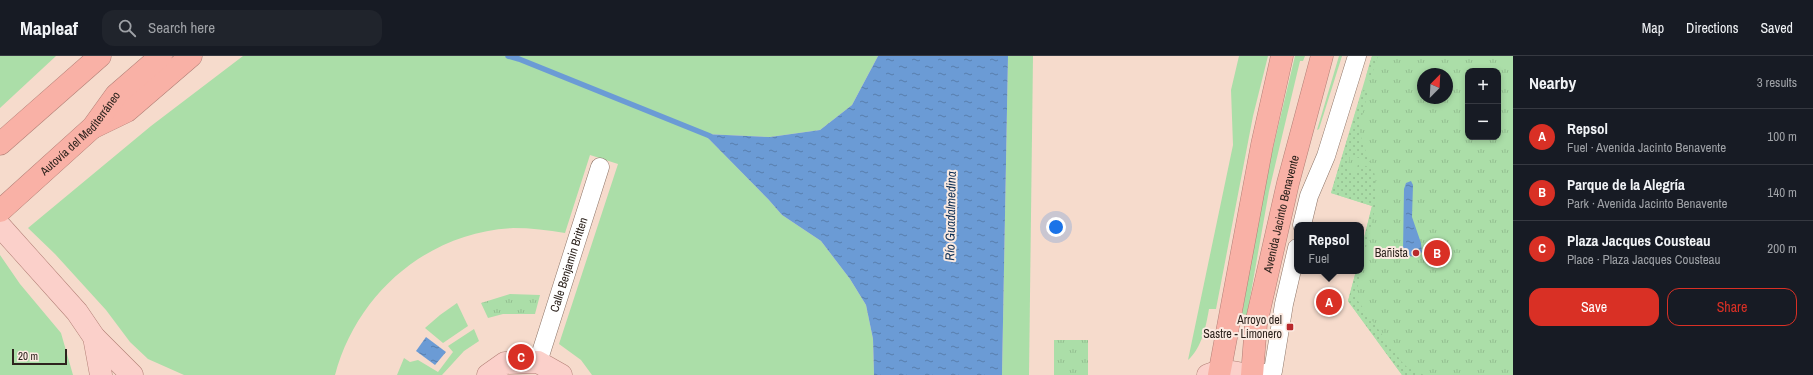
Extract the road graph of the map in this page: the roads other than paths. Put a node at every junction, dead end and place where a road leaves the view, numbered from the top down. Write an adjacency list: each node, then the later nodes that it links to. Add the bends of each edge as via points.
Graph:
1 (100, 56): 8 (highway)
2 (161, 56): 7 (highway, Autovía del Mediterráneo, via 116,95)
3 (191, 56): 7 (highway, via 127,111)
4 (1282, 56): 16 (highway)
5 (1322, 56): 22 (highway, Avenida Jacinto Benavente, via 1288,183 1258,317)
6 (1357, 56): 11 (street, Avenida Jacinto Benavente, via 1326,156 1309,196)
7 (93, 127): 10 (highway, Autovía del Mediterráneo)
8 (0, 144)
9 (600, 167): 15 (street, Calle Benjamin Britten)
10 (6, 206)
11 (1303, 222)
12 (0, 226): 14 (main road, via 77,312)
13 (1294, 261): 23 (street, Avenida Jacinto Benavente, via 1273,371)
14 (94, 337): 17 (main road); 18 (main road)
15 (538, 362): 19 (main road, via 506,363); 20 (main road)
16 (1215, 374): 21 (main road, via 1234,371)
17 (101, 375)
18 (132, 375)
19 (488, 375)
20 (561, 375)
21 (1247, 375)
22 (1252, 375)
23 (1258, 375)

